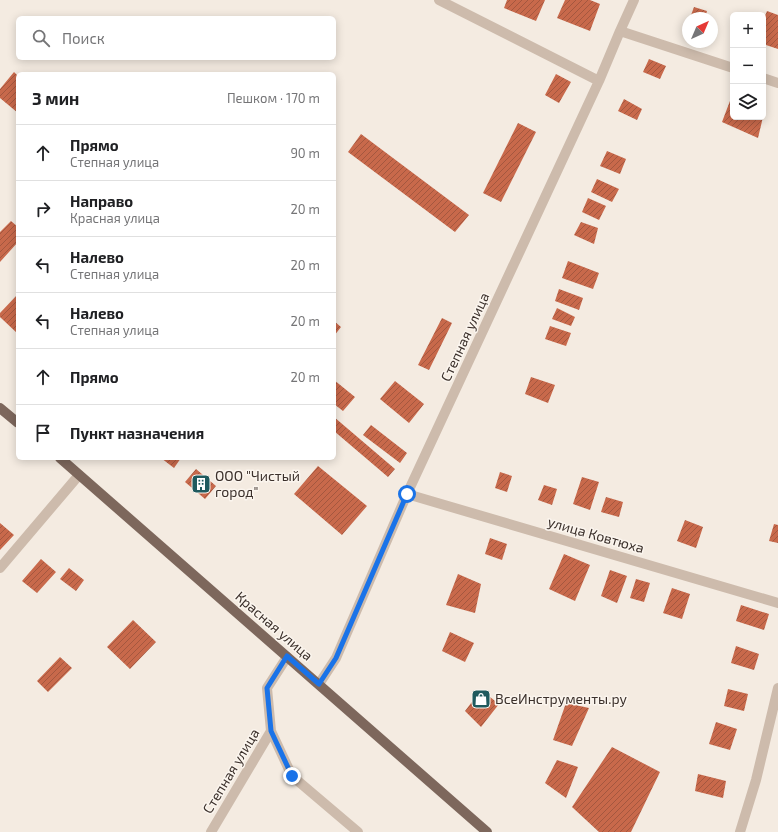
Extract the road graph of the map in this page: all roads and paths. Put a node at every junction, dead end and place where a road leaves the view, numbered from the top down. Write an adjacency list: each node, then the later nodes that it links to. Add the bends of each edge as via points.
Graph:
1 (439, 0): 6 (street)
2 (634, 0): 3 (street, Степная улица)
3 (620, 31): 4 (street); 6 (street, Степная улица)
4 (730, 67)
5 (766, 79): 7 (street)
6 (599, 81): 12 (street, Степная улица)
7 (778, 83)
8 (0, 408): 9 (main road)
9 (16, 421)
10 (62, 460): 11 (main road, Красная улица)
11 (79, 475): 13 (street); 15 (main road, Красная улица)
12 (407, 494): 14 (street, улица Ковтюха); 16 (street, Степная улица, via 336,658)
13 (0, 568)
14 (778, 603)
15 (287, 656): 16 (main road, Красная улица); 18 (street, Степная улица, via 267,688)
16 (319, 684): 21 (main road, Красная улица)
17 (778, 688): 22 (street, via 756,780)
18 (271, 731): 19 (street, Степная улица); 20 (street, via 292,776)
19 (211, 832)
20 (358, 832)
21 (488, 832)
22 (740, 832)

